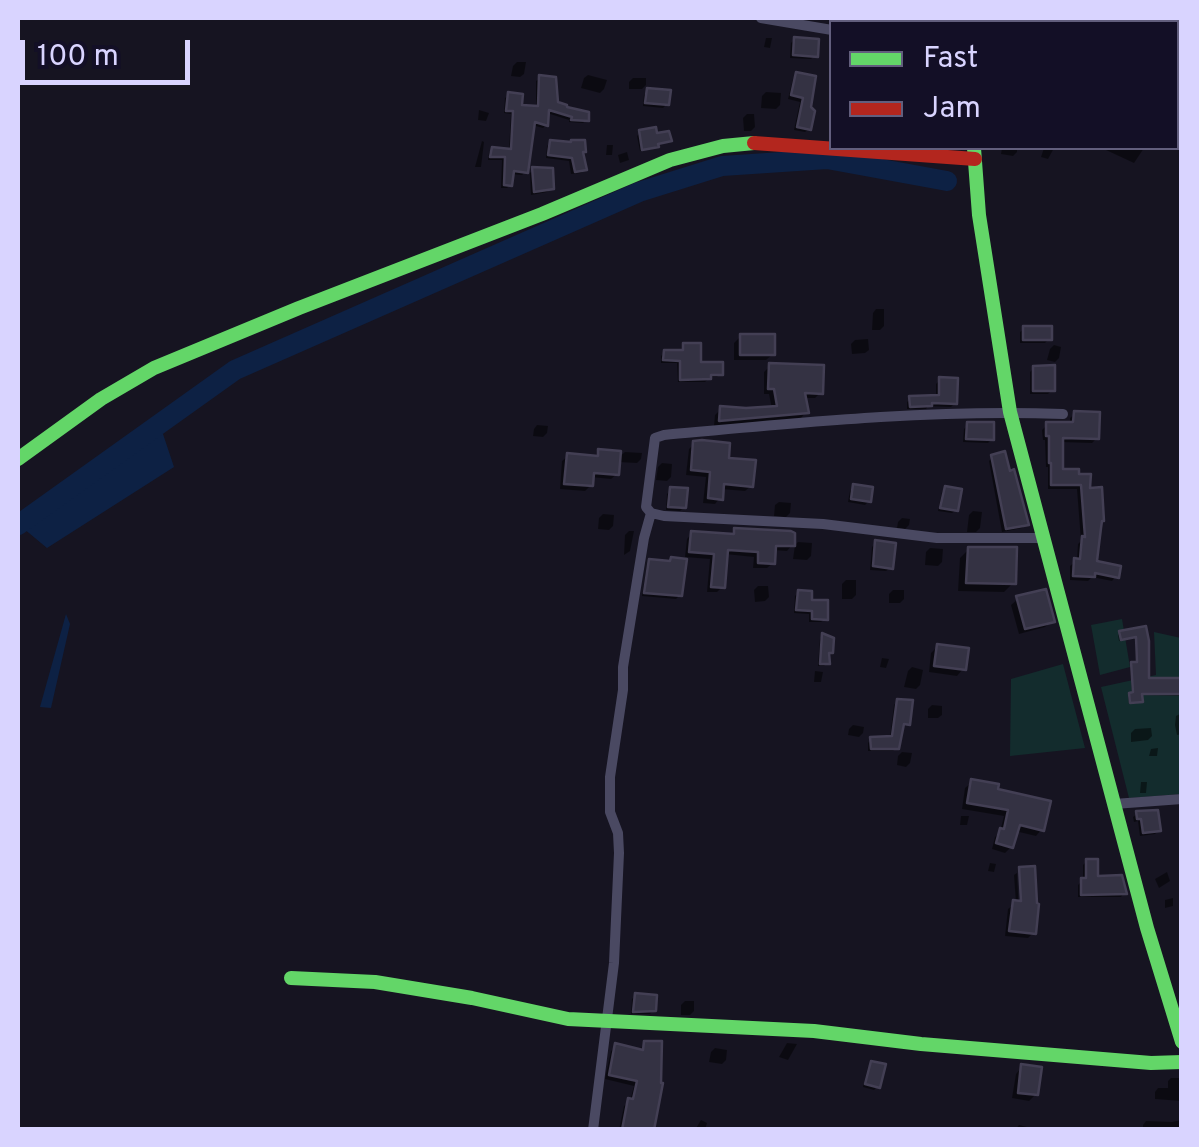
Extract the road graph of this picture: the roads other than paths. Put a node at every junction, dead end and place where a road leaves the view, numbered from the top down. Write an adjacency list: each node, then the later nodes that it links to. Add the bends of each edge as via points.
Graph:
1 (760, 18): 2 (street)
2 (829, 30)
3 (829, 147): 8 (street, via 726,144 684,155 171,361 122,384)
4 (908, 150): 5 (street)
5 (975, 153): 6 (street)
6 (1010, 412): 7 (street); 9 (street, via 658,436 646,507); 10 (street)
7 (1062, 414)
8 (18, 459)
9 (651, 513): 10 (street, via 937,538); 14 (street, via 610,777 619,853)
10 (1044, 538): 12 (street)
11 (1182, 799): 12 (street)
12 (1114, 804): 15 (street)
13 (291, 978): 14 (street, via 375,982)
14 (609, 1022): 16 (street, via 814,1031); 17 (street)
15 (1182, 1042)
16 (1182, 1062)
17 (593, 1130)

